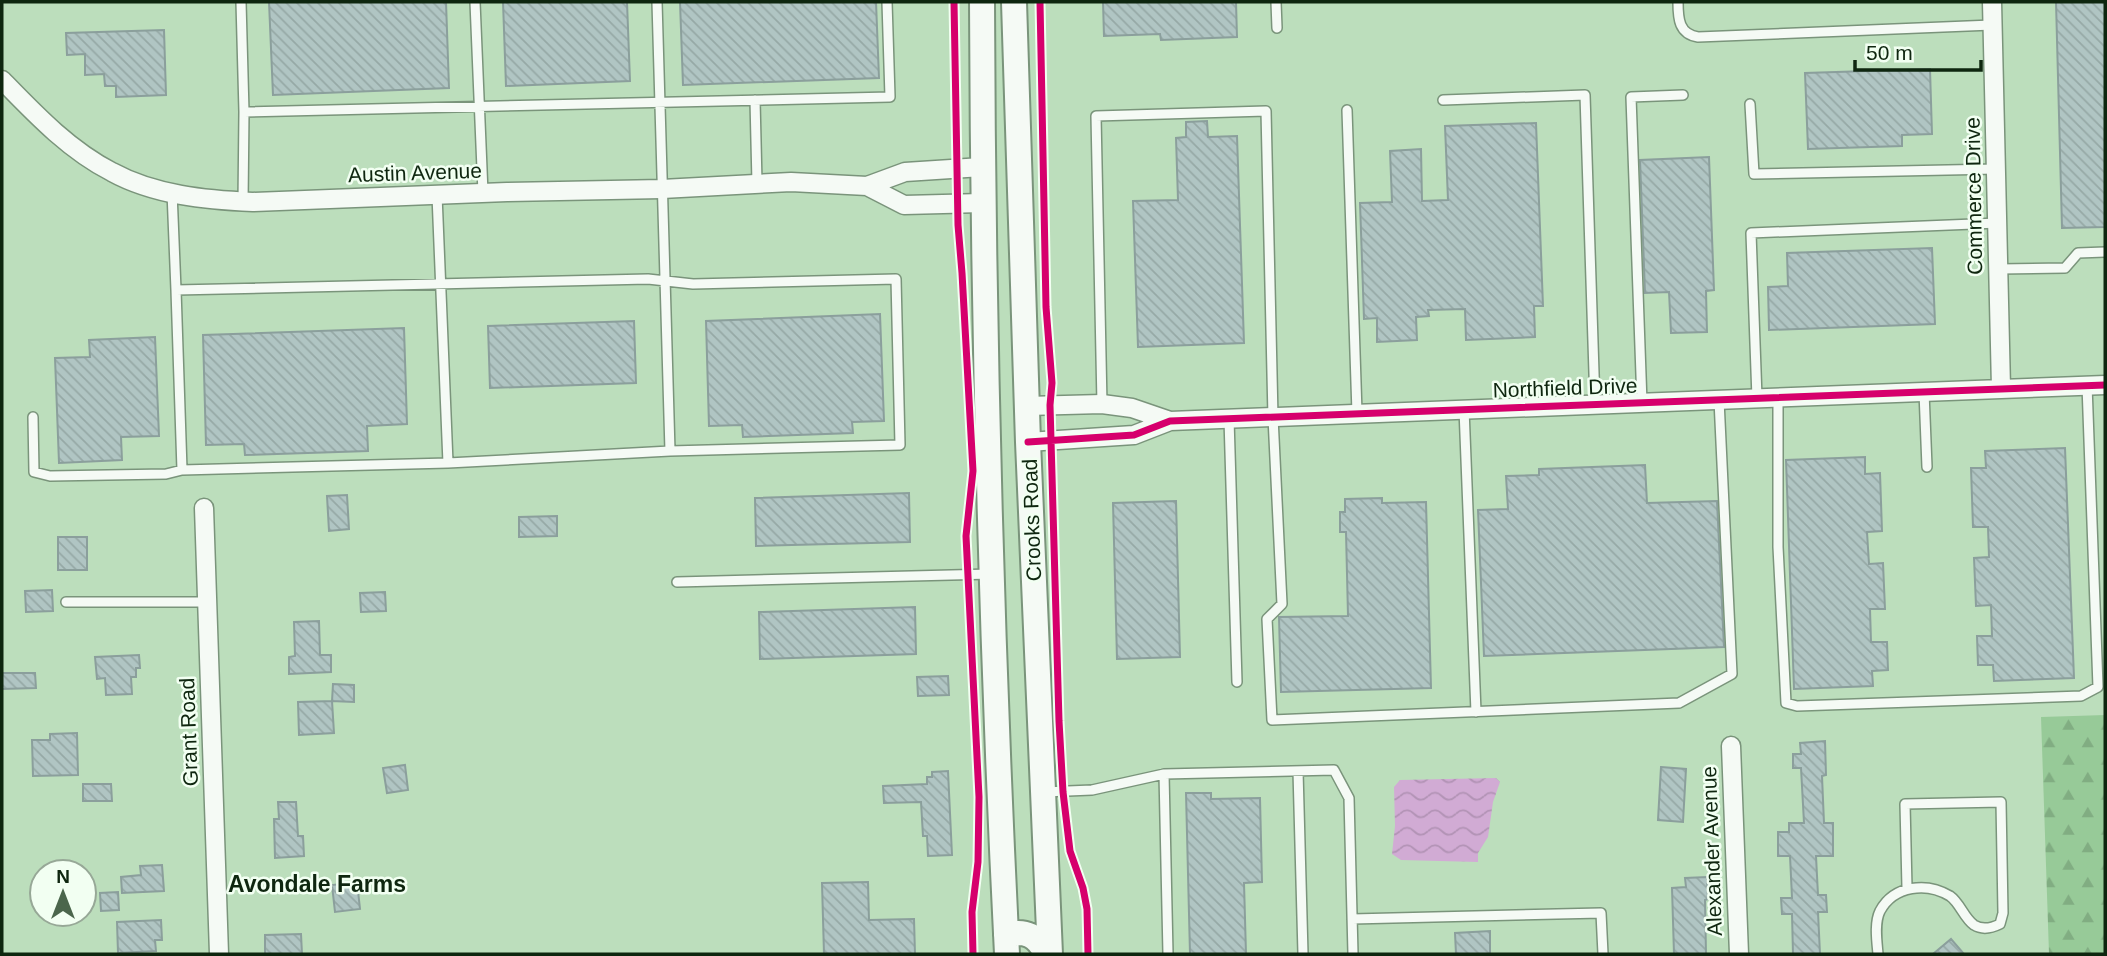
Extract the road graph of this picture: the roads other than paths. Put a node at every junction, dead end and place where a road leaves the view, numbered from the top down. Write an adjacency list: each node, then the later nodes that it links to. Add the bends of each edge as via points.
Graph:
1 (241, 2): 20 (lane)
2 (475, 2): 18 (lane)
3 (657, 2): 16 (lane)
4 (887, 2): 14 (lane, via 890,97)
5 (982, 2): 21 (main road, Crooks Road)
6 (1014, 2): 31 (main road, Crooks Road)
7 (1276, 2): 11 (lane)
8 (1678, 2): 10 (lane, via 1682,29 1698,37)
9 (1992, 2): 10 (street, Commerce Drive)
10 (1992, 24): 22 (street, Commerce Drive)
11 (1277, 28)
12 (2, 80): 26 (street, Austin Avenue, via 46,124 113,173)
13 (1684, 95): 44 (lane, via 1630,97)
14 (755, 100): 16 (lane); 23 (lane)
15 (1443, 100): 46 (lane, via 1585,95)
16 (660, 102): 18 (lane); 25 (lane)
17 (1751, 104): 22 (lane, via 1754,174)
18 (478, 107): 20 (lane); 27 (lane)
19 (1347, 110): 50 (lane)
20 (244, 112): 29 (lane)
21 (982, 167): 24 (street, Austin Avenue, via 905,172); 30 (main road, Crooks Road); 31 (main road, via 1004,173)
22 (1996, 169): 32 (street, Commerce Drive)
23 (757, 183): 24 (street, Austin Avenue); 25 (street, Austin Avenue)
24 (867, 186): 30 (street, Austin Avenue, via 904,205)
25 (662, 189): 27 (street, Austin Avenue); 35 (lane)
26 (172, 192): 29 (street, Austin Avenue); 37 (lane)
27 (483, 193): 28 (street, Austin Avenue)
28 (437, 195): 29 (street, Austin Avenue); 36 (lane)
29 (243, 202)
30 (982, 203): 47 (main road, Crooks Road)
31 (1021, 207): 48 (main road, Crooks Road)
32 (1998, 223): 34 (street, Commerce Drive); 42 (lane, via 1751,233)
33 (2105, 252): 34 (lane, via 2078,253 2065,268)
34 (1999, 269): 39 (street, Commerce Drive)
35 (667, 280): 36 (lane); 56 (lane); 56 (lane, via 693,284 896,279 900,445)
36 (441, 282): 37 (lane); 57 (lane)
37 (176, 290): 59 (lane)
38 (2096, 385): 39 (street, Northfield Drive); 41 (lane, via 2098,687 2081,696 2018,699 1786,703 1778,547)
39 (2001, 388): 40 (street, Northfield Drive)
40 (1924, 392): 41 (street, Northfield Drive); 58 (lane)
41 (1778, 397): 42 (street, Northfield Drive)
42 (1757, 398): 43 (street, Northfield Drive)
43 (1720, 400): 44 (street, Northfield Drive); 67 (lane, via 1732,674 1679,703)
44 (1642, 403): 46 (street, Northfield Drive)
45 (1102, 404): 48 (street, Northfield Drive); 52 (lane, via 1096,116 1266,111); 54 (street, Northfield Drive)
46 (1595, 404): 49 (street, Northfield Drive)
47 (987, 405): 55 (main road, via 1004,436); 61 (main road, Crooks Road)
48 (1027, 406): 55 (main road, Crooks Road)
49 (1464, 409): 50 (street, Northfield Drive); 67 (lane)
50 (1357, 413): 52 (street, Northfield Drive)
51 (33, 417): 59 (lane, via 34,472 50,476)
52 (1273, 417): 53 (street, Northfield Drive); 67 (lane, via 1282,604 1267,619 1272,720)
53 (1228, 419): 54 (street, Northfield Drive); 66 (lane)
54 (1170, 421): 55 (street, Northfield Drive, via 1134,435)
55 (1028, 442): 63 (main road, Crooks Road)
56 (670, 451): 57 (lane)
57 (449, 463): 59 (lane)
58 (1927, 467)
59 (181, 470)
60 (204, 508): 64 (street, Grant Road)
61 (992, 568): 62 (lane); 63 (main road, via 1002,558 1021,563); 74 (main road, Crooks Road)
62 (677, 582)
63 (1034, 586): 71 (main road, Crooks Road)
64 (208, 601): 65 (lane); 75 (street, Grant Road)
65 (66, 602)
66 (1237, 682)
67 (1476, 712)
68 (1731, 746): 81 (street, Alexander Avenue)
69 (1298, 771): 70 (lane); 73 (lane, via 1334,770 1349,798); 78 (lane)
70 (1164, 774): 71 (lane, via 1092,790); 77 (lane)
71 (1042, 792): 76 (main road, Crooks Road)
72 (1907, 888): 72 (lane, via 1937,888 1954,899 1975,925 1990,928 2000,924 2001,802 1905,804); 82 (lane, via 1880,912)
73 (1352, 919): 79 (lane); 80 (lane, via 1601,913)
74 (1007, 945): 76 (main road, via 1016,932 1027,933)
75 (219, 954)
76 (1048, 954)
77 (1168, 954)
78 (1303, 954)
79 (1353, 954)
80 (1603, 954)
81 (1739, 954)
82 (1878, 954)

